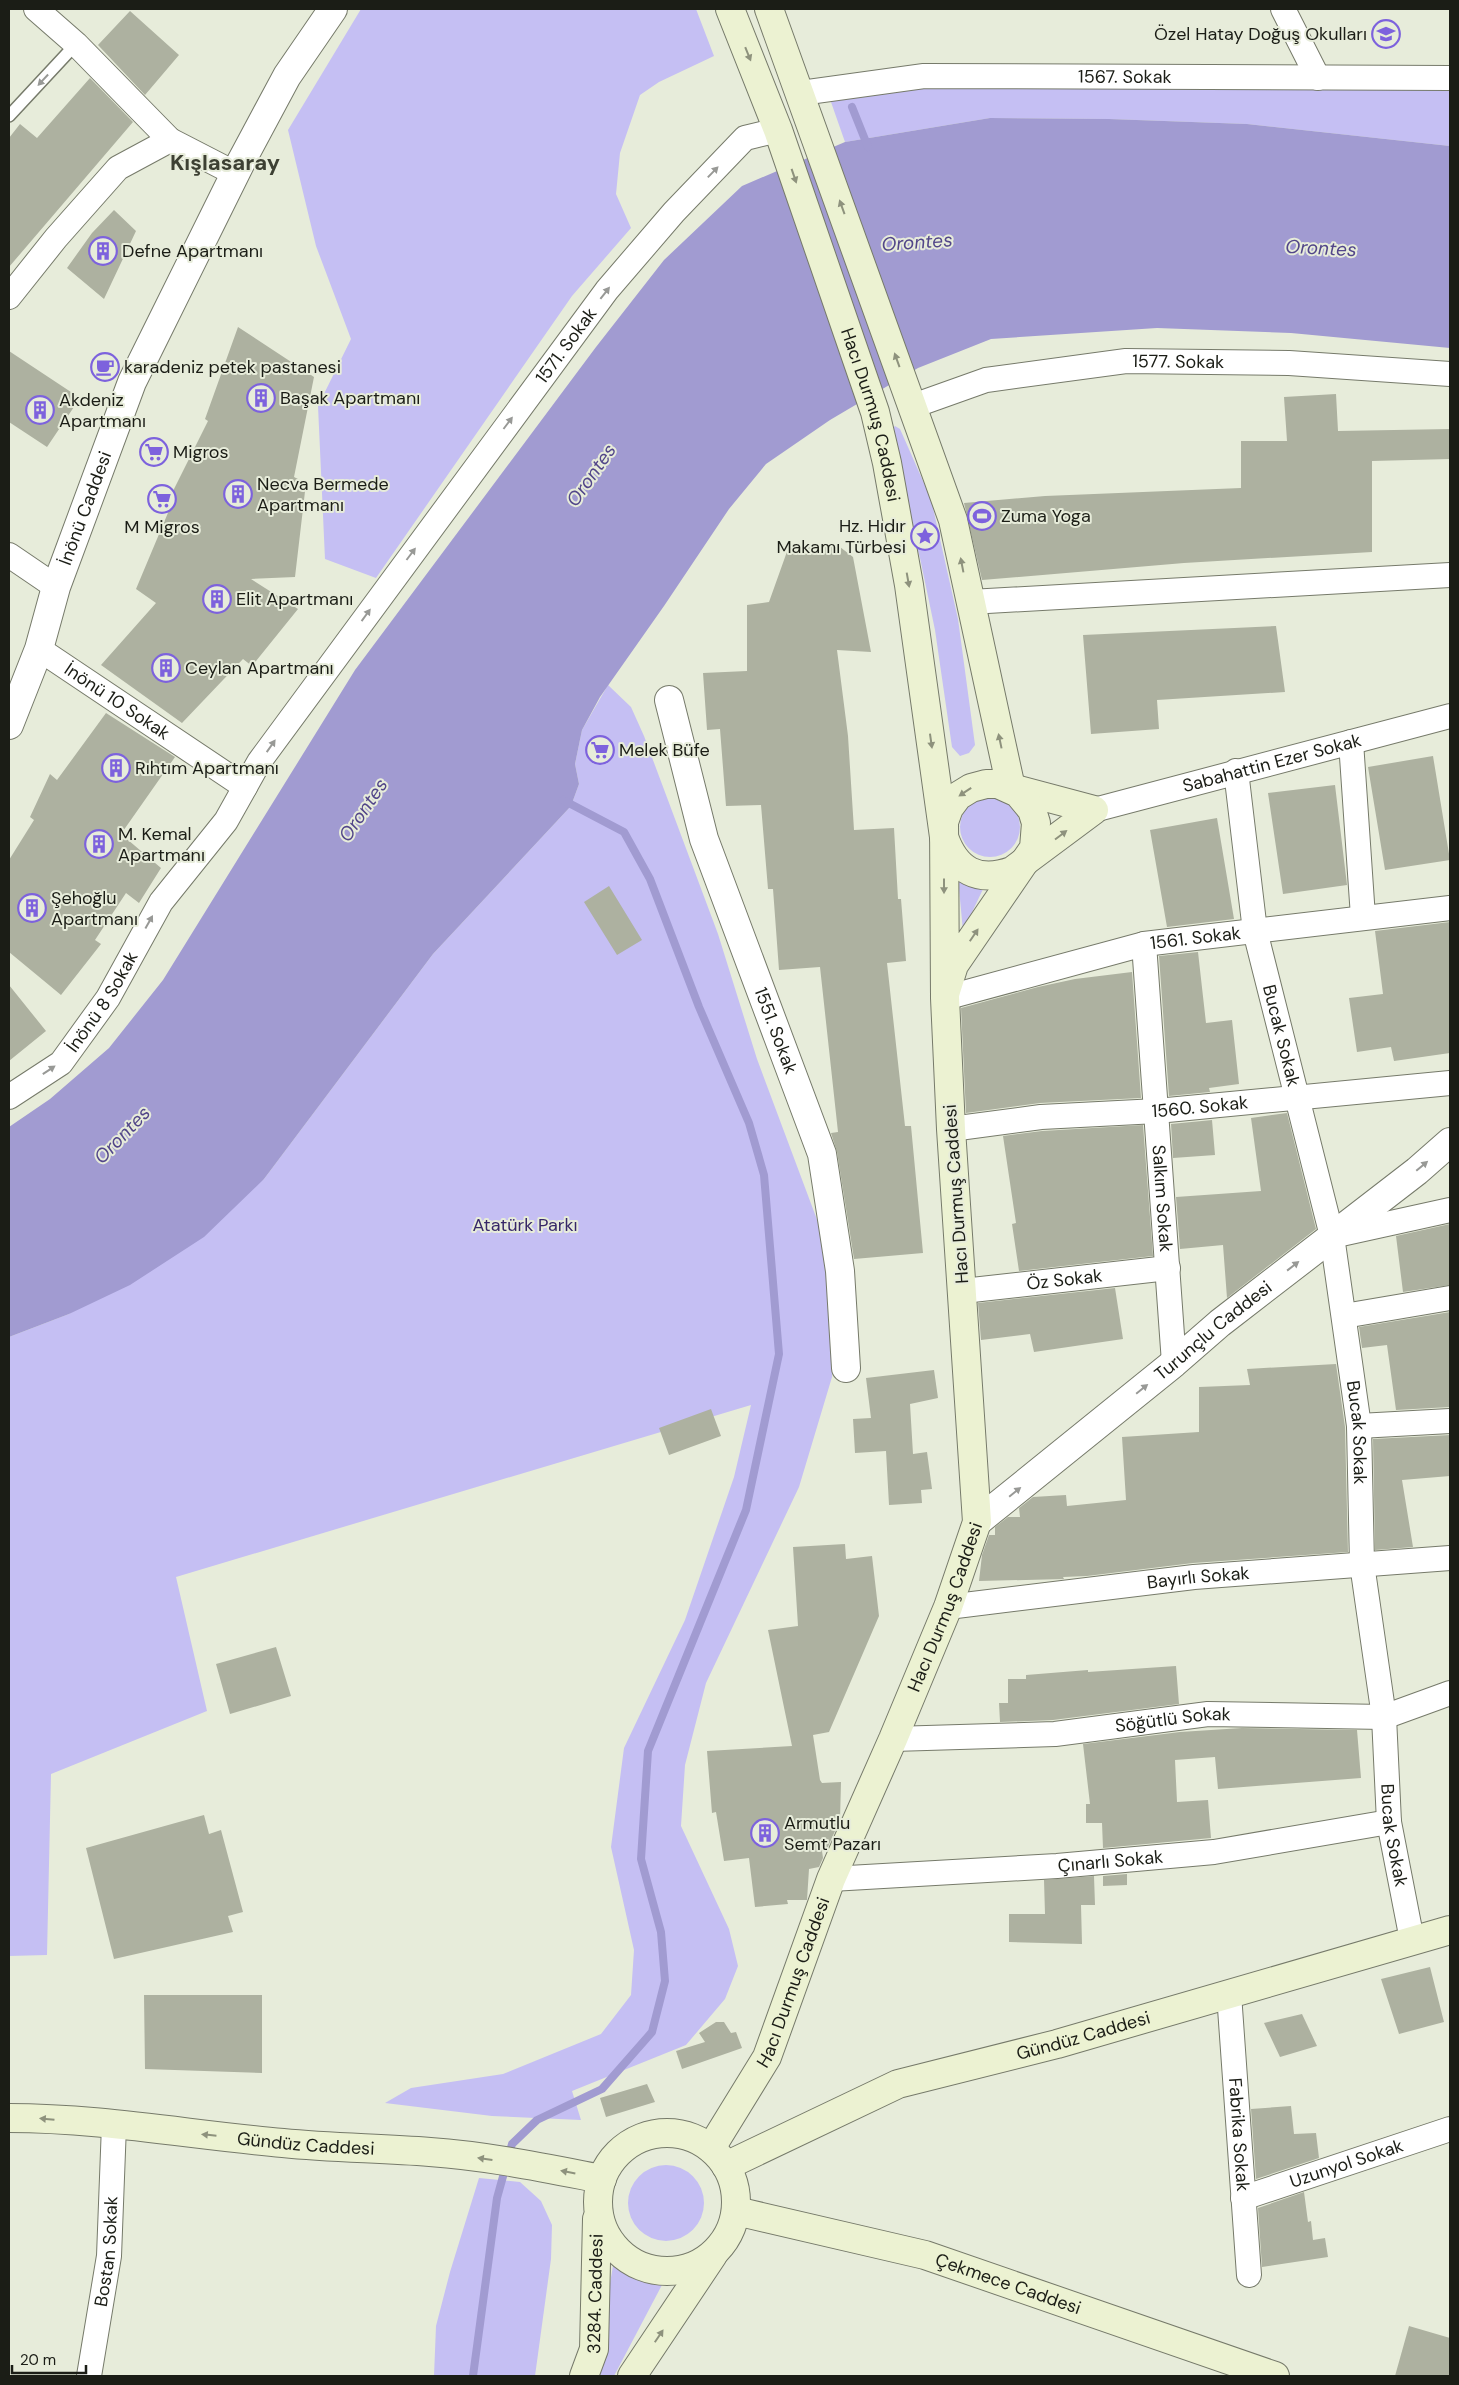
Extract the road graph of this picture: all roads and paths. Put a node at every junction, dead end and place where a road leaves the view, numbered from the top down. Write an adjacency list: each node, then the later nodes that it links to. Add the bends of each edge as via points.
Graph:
1 (36, 9): 6 (street)
2 (333, 9): 13 (street, İnönü Caddesi, via 287,76)
3 (730, 9): 11 (main road, Hacı Durmuş Caddesi, one-way to 11)
4 (770, 9): 9 (main road)
5 (1283, 9): 7 (street)
6 (76, 44): 10 (lane, one-way to 10); 12 (street)
7 (1318, 78): 8 (street, 1567. Sokak); 9 (street, 1567. Sokak, via 924,76)
8 (1450, 78)
9 (804, 101): 16 (main road, one-way to 9)
10 (9, 116)
11 (778, 130): 20 (street, 1571. Sokak, one-way to 11, via 607,290 643,247 745,138); 31 (main road, Hacı Durmuş Caddesi, one-way to 31, via 875,412 887,463 909,585)
12 (170, 140): 13 (street); 14 (street, via 118,168)
13 (236, 174): 19 (street, İnönü Caddesi, via 132,382)
14 (9, 297)
15 (1450, 374): 16 (street, 1577. Sokak, via 1289,364 1126,361 986,380)
16 (913, 406): 21 (main road, one-way to 16, via 954,520)
17 (9, 556): 19 (street)
18 (1450, 575): 21 (street)
19 (56, 588): 22 (street, İnönü Caddesi)
20 (382, 593): 28 (street, İnönü 8 Sokak, one-way to 20, via 259,762)
21 (970, 602): 29 (main road, one-way to 21)
22 (39, 650): 25 (street, İnönü Caddesi); 28 (street, İnönü 10 Sokak)
23 (670, 700): 51 (street, 1551. Sokak, via 704,840 822,1154 840,1271)
24 (1450, 716): 26 (street, Sabahattin Ezer Sokak)
25 (9, 725)
26 (1350, 742): 27 (street, Sabahattin Ezer Sokak); 34 (street)
27 (1236, 771): 30 (street, Sabahattin Ezer Sokak); 35 (street, Bucak Sokak)
28 (245, 787): 39 (street, İnönü 8 Sokak, one-way to 28, via 60,1063 108,998 161,902 226,821)
29 (1011, 788): 30 (main road); 31 (main road, Hacı Durmuş Caddesi, one-way to 31, via 986,784 958,796 944,822); 32 (main road, Hacı Durmuş Caddesi, via 1024,798 1036,823 1034,848)
30 (1094, 810): 32 (main road, Sabahattin Ezer Sokak, one-way to 30)
31 (944, 837): 32 (main road, Hacı Durmuş Caddesi, via 958,864 970,872 1001,875); 37 (main road, Hacı Durmuş Caddesi, one-way to 37)
32 (1022, 864): 37 (main road, Hacı Durmuş Caddesi, one-way to 32, via 954,965)
33 (1450, 908): 34 (street, 1561. Sokak)
34 (1363, 917): 35 (street, 1561. Sokak, via 1295,928)
35 (1255, 930): 36 (street, 1561. Sokak); 40 (street, Bucak Sokak)
36 (1144, 944): 37 (street, 1561. Sokak); 41 (street, Salkım Sokak)
37 (945, 996): 42 (main road, Hacı Durmuş Caddesi)
38 (1450, 1083): 40 (street, 1560. Sokak)
39 (9, 1097)
40 (1297, 1097): 41 (street, 1560. Sokak); 45 (street, Bucak Sokak)
41 (1157, 1111): 42 (street, 1560. Sokak, via 1041,1117); 46 (street, Salkım Sokak)
42 (951, 1129): 47 (main road, Hacı Durmuş Caddesi)
43 (1450, 1142): 45 (street, Turunçlu Caddesi, one-way to 43)
44 (1450, 1210): 45 (street)
45 (1332, 1236): 49 (street, Bucak Sokak); 50 (street, Turunçlu Caddesi, one-way to 45)
46 (1168, 1268): 47 (street, Öz Sokak); 50 (street, Salkım Sokak)
47 (963, 1290): 54 (main road, Hacı Durmuş Caddesi)
48 (1450, 1298): 49 (street)
49 (1344, 1316): 53 (street, Bucak Sokak)
50 (1174, 1363): 54 (street, Turunçlu Caddesi, one-way to 50)
51 (846, 1368)
52 (1450, 1421): 53 (street)
53 (1359, 1426): 56 (street, Bucak Sokak)
54 (977, 1522): 57 (main road, Hacı Durmuş Caddesi)
55 (1450, 1558): 56 (street, Bayırlı Sokak)
56 (1362, 1564): 57 (street, Bayırlı Sokak, via 1194,1577); 59 (street, Bucak Sokak)
57 (948, 1607): 60 (main road, Hacı Durmuş Caddesi)
58 (1450, 1693): 59 (street, Söğütlü Sokak)
59 (1384, 1717): 60 (street, Söğütlü Sokak, via 1208,1714 1055,1734); 61 (street, Bucak Sokak)
60 (893, 1739): 62 (main road, Hacı Durmuş Caddesi)
61 (1389, 1822): 62 (street, Çınarlı Sokak, via 1214,1852 1057,1866); 64 (street, Bucak Sokak)
62 (831, 1879): 69 (main road, Hacı Durmuş Caddesi, via 767,2057)
63 (1450, 1930): 64 (main road, Gündüz Caddesi)
64 (1412, 1940): 65 (main road, Gündüz Caddesi)
65 (1229, 1994): 69 (main road, Gündüz Caddesi, via 1057,2044 898,2084); 71 (street, Fabrika Sokak)
66 (9, 2118): 67 (main road, Gündüz Caddesi, one-way to 66)
67 (114, 2125): 70 (main road, Gündüz Caddesi, one-way to 67, via 432,2152 285,2144); 76 (street, Bostan Sokak, via 109,2256)
68 (1450, 2129): 71 (street, Uzunyol Sokak)
69 (718, 2157): 70 (main road, via 690,2136 666,2132 633,2140 612,2157); 73 (main road, via 735,2192)
70 (602, 2179): 72 (main road)
71 (1244, 2198): 75 (street, Fabrika Sokak)
72 (597, 2210): 74 (main road, via 603,2231 615,2249 633,2263 654,2270 676,2271 697,2264); 77 (main road, 3284. Caddesi, via 594,2349)
73 (736, 2211): 74 (main road, via 729,2233); 79 (main road, Çekmece Caddesi, via 925,2255)
74 (716, 2251): 78 (main road, one-way to 74)
75 (1249, 2275)
76 (89, 2376)
77 (584, 2376)
78 (632, 2376)
79 (1276, 2376)

